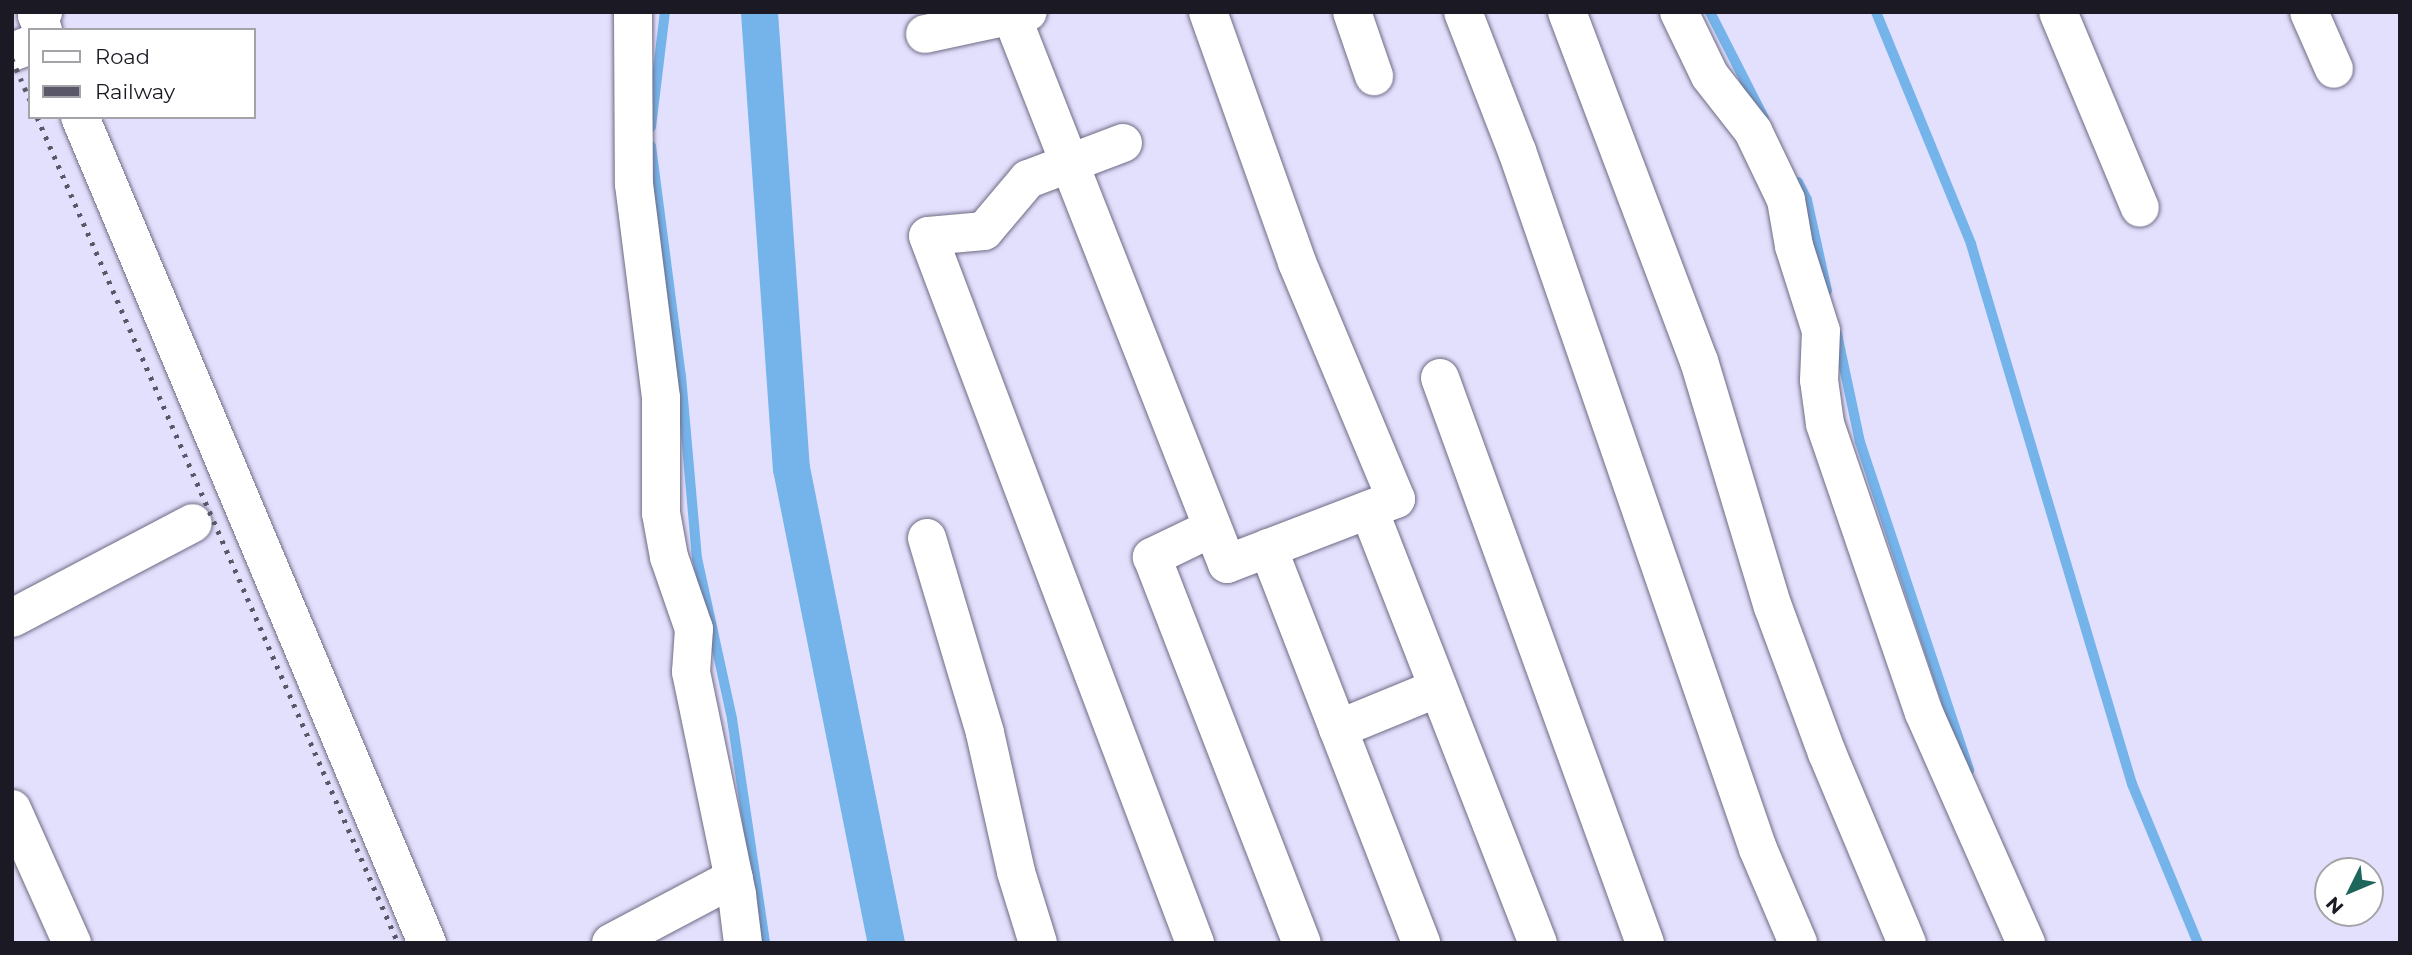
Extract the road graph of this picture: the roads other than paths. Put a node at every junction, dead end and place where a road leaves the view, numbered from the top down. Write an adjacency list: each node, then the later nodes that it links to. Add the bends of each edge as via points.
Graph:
1 (43, 12): 11 (street, via 37,15)
2 (633, 12): 29 (street, via 634,184 661,398 661,513 669,557 694,629 691,672 695,699)
3 (1208, 12): 20 (street, via 1297,262 1396,499)
4 (1352, 12): 14 (street)
5 (1462, 12): 40 (street, via 1522,163 1758,849)
6 (1567, 12): 41 (street, via 1699,361 1773,607)
7 (1679, 12): 42 (street, via 1710,76 1753,131 1786,201 1821,331 1819,380 1825,424 1924,713)
8 (2058, 12): 18 (street)
9 (2309, 12): 13 (street)
10 (1017, 14): 12 (street); 17 (street, via 1042,102)
11 (42, 28)
12 (925, 34)
13 (2334, 69)
14 (1374, 76)
15 (81, 119): 31 (street)
16 (1123, 143): 17 (street)
17 (1073, 162): 22 (street, via 1132,332); 35 (street, via 1028,179 984,230 928,236)
18 (2140, 208)
19 (1440, 378): 39 (street)
20 (1369, 510): 24 (street); 26 (street)
21 (193, 523): 25 (street)
22 (1212, 528): 24 (street, via 1227,564); 36 (street, via 1152,557)
23 (927, 538): 34 (street, via 985,733 1016,872)
24 (1268, 548): 27 (street)
25 (12, 618)
26 (1438, 688): 27 (street); 38 (street)
27 (1338, 729): 37 (street)
28 (12, 809): 30 (street)
29 (734, 878): 32 (street); 33 (street)
30 (72, 943)
31 (427, 943)
32 (611, 943)
33 (743, 943)
34 (1038, 943)
35 (1195, 943)
36 (1302, 943)
37 (1420, 943)
38 (1538, 943)
39 (1645, 943)
40 (1798, 943)
41 (1907, 943)
42 (2026, 943)

